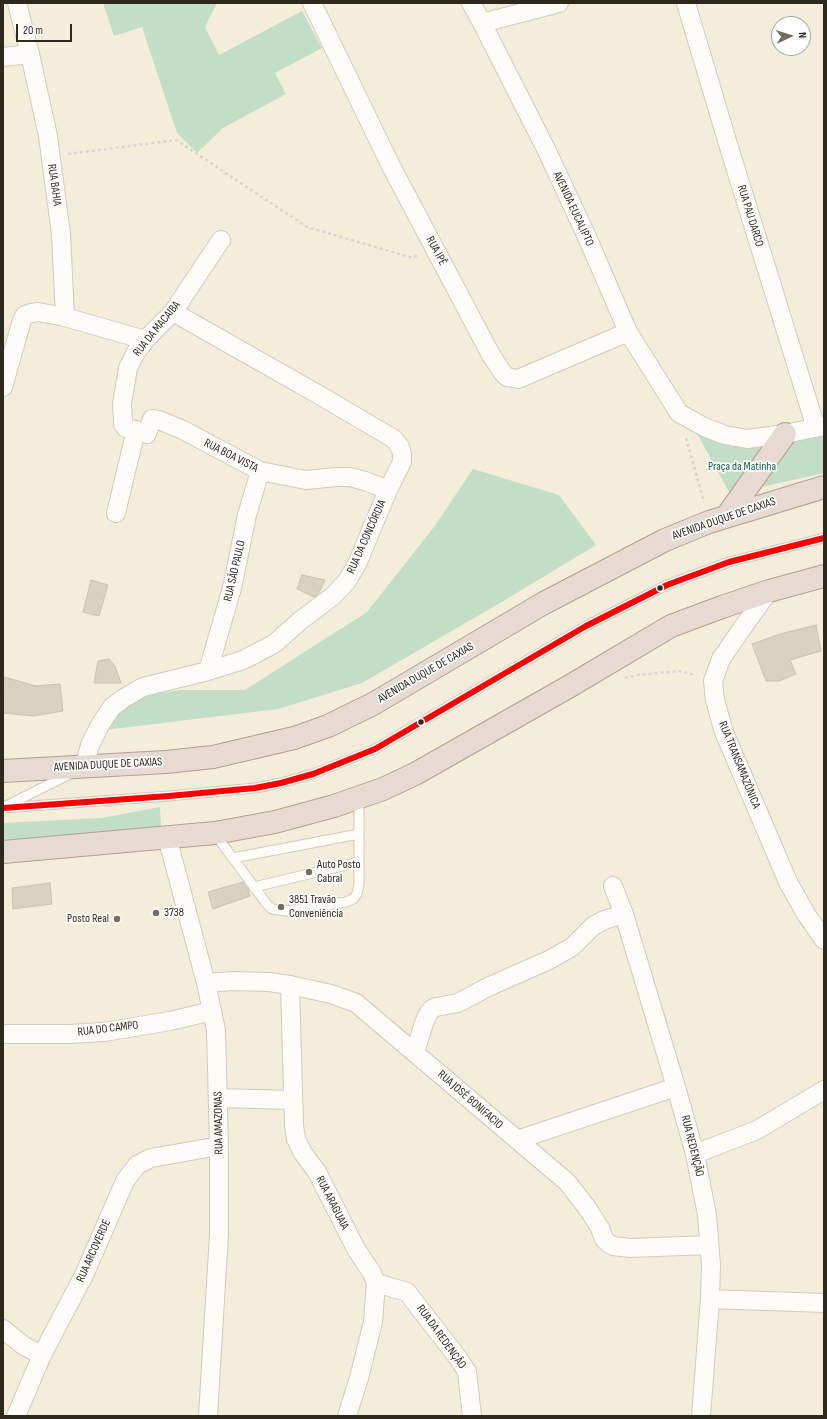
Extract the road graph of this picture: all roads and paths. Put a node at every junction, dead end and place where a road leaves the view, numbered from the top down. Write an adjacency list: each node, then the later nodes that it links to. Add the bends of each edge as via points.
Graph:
1 (16, 3): 7 (street, RUA BAHIA)
2 (312, 3): 11 (street, RUA IPÊ)
3 (471, 3): 6 (street, AVENIDA EUCALIPTO)
4 (559, 3): 6 (street)
5 (686, 3): 18 (street, RUA PAU DARCO, via 730,152)
6 (482, 23): 14 (street, AVENIDA EUCALIPTO, via 546,149)
7 (30, 54): 8 (street); 9 (street, RUA BAHIA)
8 (3, 57)
9 (50, 156): 11 (path, via 176,140 307,227 413,258); 13 (street, RUA BAHIA, via 61,234)
10 (221, 240): 12 (street, RUA DA MACAIBA)
11 (434, 248): 14 (street, RUA IPÊ, via 491,355 507,377 518,379)
12 (173, 312): 15 (street, RUA DA MACAIBA); 23 (street, RUA DA CONCÓRDIA, via 394,440 400,447 402,462)
13 (65, 317): 15 (street); 16 (street, via 38,312 25,315)
14 (628, 332): 17 (street, AVENIDA EUCALIPTO)
15 (146, 340): 19 (street, RUA DA MACAIBA, via 128,368 122,404 126,428)
16 (3, 387)
17 (680, 413): 20 (street, AVENIDA EUCALIPTO, via 704,427 725,435 747,439); 25 (path)
18 (820, 427): 20 (street, AVENIDA EUCALIPTO)
19 (136, 430): 21 (street, RUA BOA VISTA, via 147,434 152,419 159,420); 24 (street)
20 (785, 434): 25 (highway)
21 (260, 471): 23 (street, RUA BOA VISTA, via 306,480 350,477); 29 (street, RUA SÃO PAULO, via 247,515 232,588)
22 (824, 487): 25 (highway, AVENIDA DUQUE DE CAXIAS)
23 (388, 490): 29 (street, RUA DA CONCÓRDIA, via 357,564 347,581 333,596 274,644 243,660)
24 (116, 513)
25 (718, 519): 32 (highway, AVENIDA DUQUE DE CAXIAS, via 665,540 550,599 373,704 328,726 294,738 213,757)
26 (824, 538): 35 (lane, via 729,562 667,585 586,626 375,749 313,774 255,788)
27 (824, 576): 28 (highway)
28 (769, 591): 31 (street, RUA TRANSAMAZÔNICA, via 721,659); 34 (highway, via 671,626 415,774)
29 (208, 671): 32 (street, RUA DA CONCÓRDIA, via 143,687 112,707 90,745)
30 (622, 679): 31 (path, via 638,675 679,672)
31 (713, 682): 45 (street, RUA TRANSAMAZÔNICA, via 724,732 762,823 795,895)
32 (84, 767): 33 (highway, AVENIDA DUQUE DE CAXIAS); 35 (lane)
33 (4, 770)
34 (360, 797): 36 (highway, via 275,822); 37 (lane)
35 (3, 807)
36 (215, 833): 38 (highway); 40 (lane)
37 (359, 834): 40 (lane); 41 (lane)
38 (167, 837): 39 (highway); 46 (street, RUA AMAZONAS)
39 (3, 852)
40 (233, 858): 43 (lane)
41 (359, 862): 43 (lane); 43 (lane, via 357,894 346,902 278,910 266,904)
42 (613, 886): 44 (street, RUA REDENÇÃO)
43 (254, 887)
44 (624, 914): 50 (street, via 593,926 572,947 549,960 458,1003 432,1009); 51 (street, RUA REDENÇÃO)
45 (824, 940)
46 (206, 983): 47 (street, RUA JOSÉ BONIFACIO, via 269,982); 48 (street, RUA AMAZONAS)
47 (290, 985): 50 (street, RUA JOSÉ BONIFACIO, via 356,1002); 54 (street, RUA ARAGUAIA)
48 (212, 1011): 49 (street, RUA DO CAMPO, via 104,1032); 53 (street, RUA AMAZONAS, via 216,1030)
49 (3, 1034)
50 (414, 1052): 55 (street, RUA JOSÉ BONIFACIO)
51 (676, 1087): 55 (street); 57 (street, RUA REDENÇÃO)
52 (824, 1090): 57 (street, via 757,1130)
53 (218, 1098): 54 (street); 56 (street, RUA AMAZONAS)
54 (293, 1100): 59 (street, RUA ARAGUAIA, via 296,1139 317,1172)
55 (517, 1140): 58 (street, RUA JOSÉ BONIFACIO, via 567,1182 588,1209 604,1239 613,1246 630,1248)
56 (219, 1146): 63 (street, RUA ARCOVERDE, via 151,1158 137,1165 125,1181 84,1275); 65 (street, RUA AMAZONAS, via 219,1234)
57 (695, 1154): 58 (street, RUA REDENÇÃO, via 707,1215)
58 (708, 1245): 60 (street, RUA REDENÇÃO, via 711,1266)
59 (376, 1283): 66 (street, via 373,1322); 67 (street, RUA DA REDENÇÃO, via 407,1292 458,1358 467,1372)
60 (710, 1299): 61 (street); 68 (street, RUA REDENÇÃO)
61 (824, 1303)
62 (3, 1329): 63 (street, via 24,1346)
63 (42, 1355): 64 (street, RUA ARCOVERDE)
64 (16, 1416)
65 (208, 1416)
66 (347, 1416)
67 (472, 1416)
68 (701, 1416)

